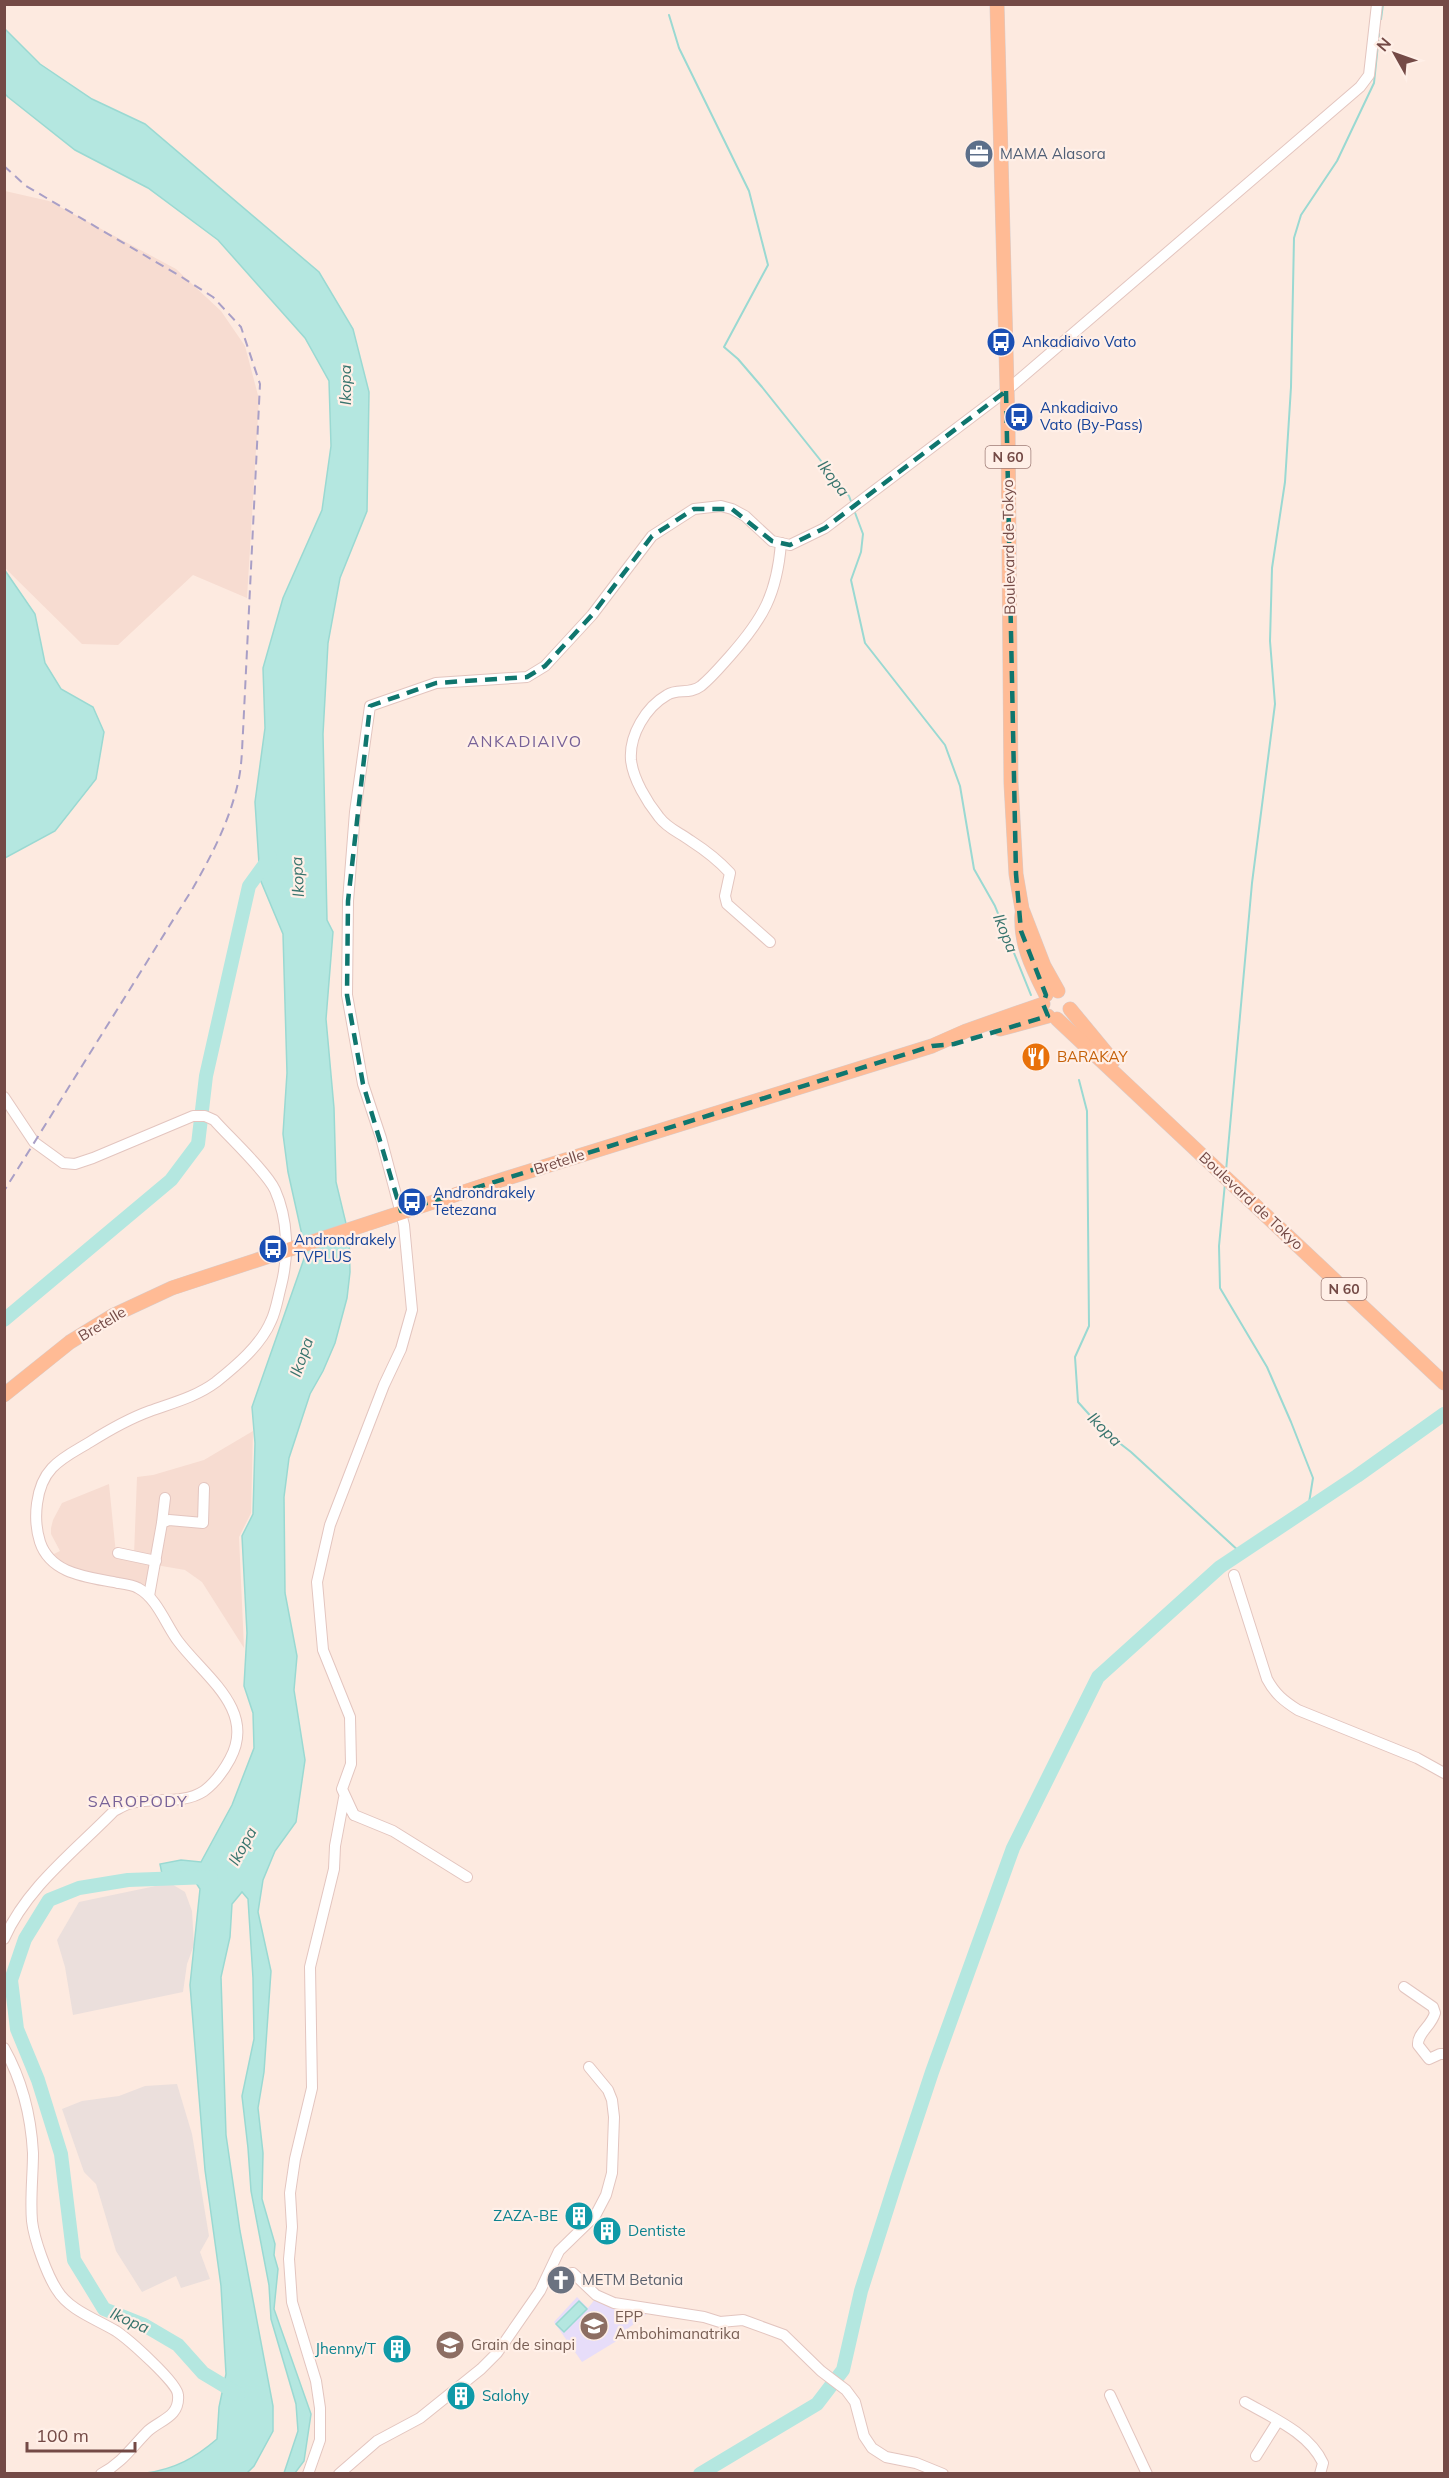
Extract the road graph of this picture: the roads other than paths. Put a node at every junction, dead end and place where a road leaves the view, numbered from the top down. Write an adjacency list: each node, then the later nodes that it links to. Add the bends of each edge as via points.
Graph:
1 (998, 4): 3 (main road, Boulevard de Tokyo / N 60)
2 (1377, 4): 3 (street, via 1369,75 1360,87)
3 (1006, 391): 4 (street, via 817,532 790,545); 6 (main road, Boulevard de Tokyo / N 60, via 1011,783 1016,874 1021,931)
4 (781, 543): 5 (street, via 779,570 761,618 700,686 690,692 669,693 652,706 635,733 631,759 641,789 658,816 669,829 690,839 730,873 727,904); 10 (street, via 772,541 732,509 694,509 652,536 592,615 545,666 527,677 436,683 370,706 355,812 348,902 347,995 363,1084 381,1138)
5 (770, 942)
6 (1050, 1005): 7 (main road, via 1066,1015); 7 (main road, via 1063,992 1070,999); 8 (main road, Boulevard de Tokyo); 10 (main road, Bretelle, via 1013,1025 946,1047 932,1046)
7 (1070, 1009): 8 (main road)
8 (1134, 1089): 12 (main road, Boulevard de Tokyo / N 60)
9 (4, 1097): 11 (street, via 34,1142 63,1163 75,1164 193,1116 206,1116 274,1188)
10 (395, 1213): 11 (main road, Bretelle); 22 (street, via 408,1255 412,1310 401,1349 330,1525 317,1582 323,1650 350,1717 351,1764 342,1789)
11 (289, 1248): 13 (main road, Bretelle, via 172,1288 114,1315 57,1351); 20 (street, via 272,1320 253,1347 215,1382 173,1405 113,1427 60,1461 44,1481 36,1518 46,1555 72,1573 137,1587)
12 (1444, 1383)
13 (4, 1395)
14 (204, 1488): 16 (street, via 203,1523)
15 (165, 1498): 16 (street)
16 (162, 1523): 18 (street)
17 (118, 1552): 18 (street)
18 (156, 1561): 20 (street)
19 (1234, 1575): 21 (street, via 1267,1679 1281,1699)
20 (149, 1596): 24 (street, via 190,1658 227,1697 236,1713 233,1754 220,1777 202,1792 184,1799 129,1803 114,1811 40,1885)
21 (1444, 1773)
22 (354, 1815): 23 (street, via 393,1831); 35 (street, via 344,1798 334,1869 310,1967 312,2088 290,2193 292,2302 316,2381 320,2408 320,2440)
23 (467, 1877)
24 (4, 1939)
25 (1404, 1987): 27 (street, via 1433,2007 1435,2013 1419,2036 1418,2045 1429,2059)
26 (4, 2048): 34 (street, via 21,2085 29,2123 33,2151 32,2222 56,2289 74,2308 118,2333 179,2393 170,2416 148,2432 120,2462)
27 (1444, 2054)
28 (589, 2067): 29 (street, via 612,2100 612,2174 595,2216 559,2251)
29 (551, 2270): 36 (street, via 519,2323 481,2369 410,2426 377,2441); 37 (street, via 558,2275 573,2272 596,2295 614,2303 720,2322 743,2320 784,2335 855,2402 864,2436 872,2448 886,2457)
30 (1110, 2395): 38 (street)
31 (1245, 2402): 32 (street)
32 (1278, 2421): 33 (street); 39 (street, via 1317,2450 1323,2463)
33 (1256, 2456)
34 (101, 2474)
35 (308, 2474)
36 (339, 2474)
37 (943, 2474)
38 (1147, 2474)
39 (1320, 2474)

